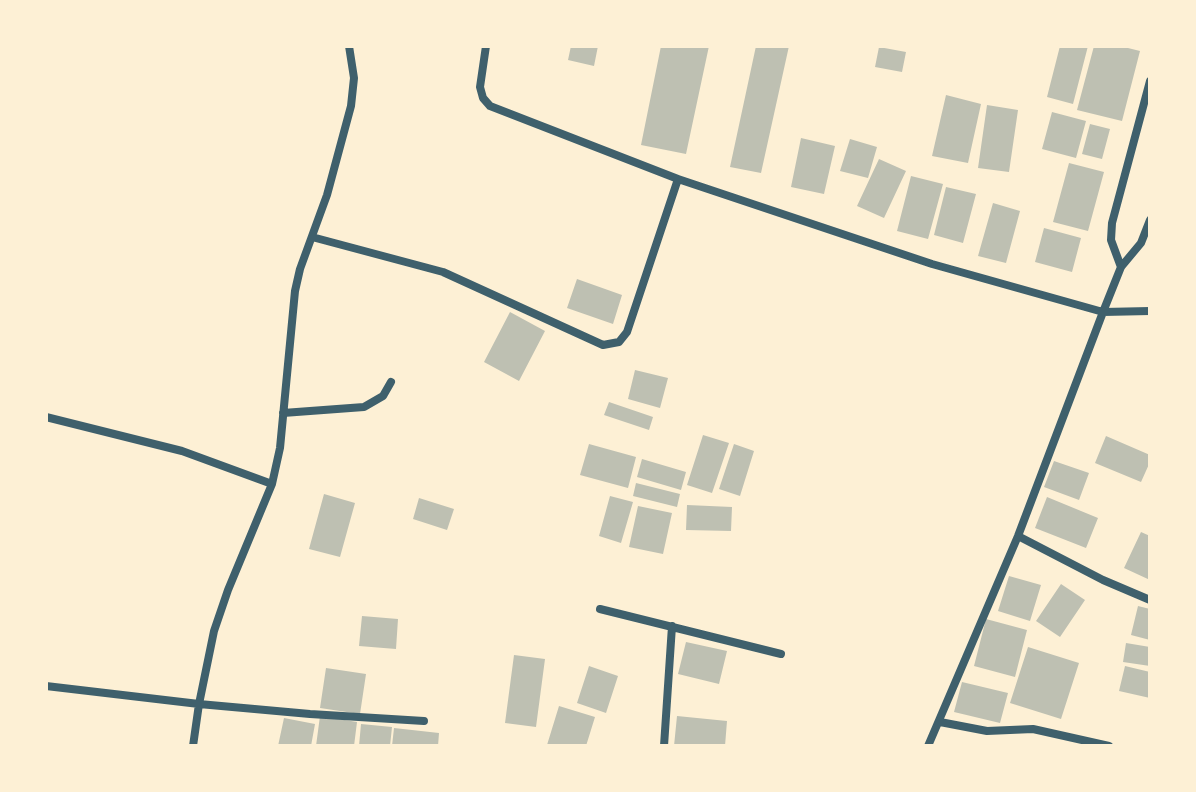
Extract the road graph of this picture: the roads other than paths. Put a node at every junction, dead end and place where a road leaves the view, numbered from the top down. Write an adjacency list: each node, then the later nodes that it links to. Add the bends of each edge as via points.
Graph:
1 (349, 46): 6 (street, via 351,106)
2 (486, 46): 4 (street, via 480,87 490,106)
3 (1150, 81): 7 (street, via 1112,223 1111,240)
4 (678, 179): 6 (street, via 627,332 614,345 603,345 443,272); 9 (street, via 932,264)
5 (1150, 220): 7 (street, via 1141,243)
6 (312, 237): 11 (street, via 295,291)
7 (1121, 267): 9 (street)
8 (1150, 311): 9 (street)
9 (1103, 312): 14 (street)
10 (391, 382): 11 (street, via 383,396 364,407)
11 (283, 413): 13 (street)
12 (46, 417): 13 (street, via 182,451)
13 (272, 484): 20 (street, via 214,631)
14 (1018, 536): 15 (street); 22 (street)
15 (1150, 600)
16 (600, 609): 17 (street)
17 (672, 626): 18 (street); 24 (street)
18 (781, 654)
19 (46, 686): 20 (street)
20 (199, 704): 21 (street); 23 (street)
21 (424, 721)
22 (940, 722): 25 (street); 26 (street, via 987,731 1033,729)
23 (193, 746)
24 (664, 746)
25 (928, 746)
26 (1109, 746)

